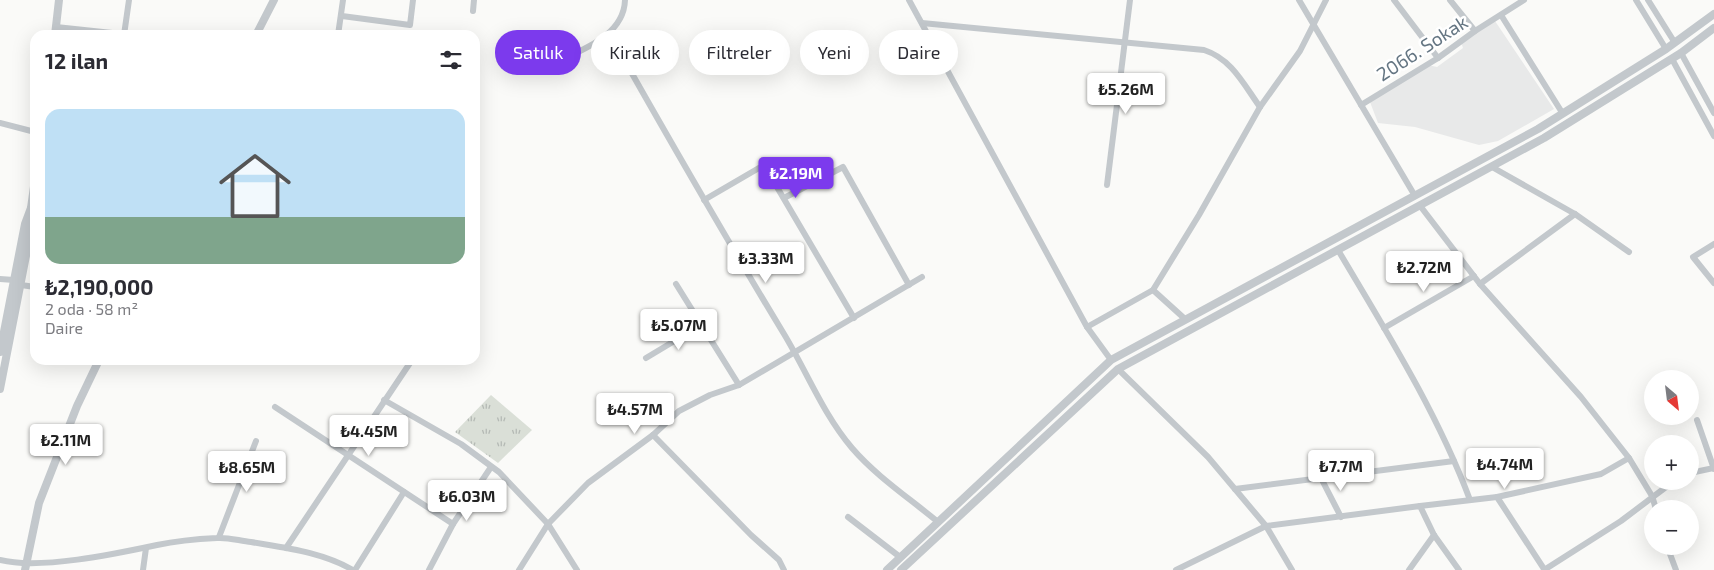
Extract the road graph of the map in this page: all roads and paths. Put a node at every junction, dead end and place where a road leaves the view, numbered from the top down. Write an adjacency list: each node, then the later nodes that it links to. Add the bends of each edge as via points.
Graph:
1 (59, 0): 24 (street)
2 (129, 0): 25 (street)
3 (274, 0): 26 (street)
4 (343, 0): 20 (street)
5 (413, 0): 20 (street, via 410,24)
6 (474, 0): 17 (street)
7 (625, 0): 28 (street, via 617,27)
8 (909, 0): 21 (street)
9 (1130, 0): 30 (street)
10 (1299, 0): 22 (street)
11 (1326, 0): 22 (street)
12 (1394, 0): 34 (street)
13 (1450, 0): 29 (street)
14 (1524, 0): 19 (street, 2066. Sokak)
15 (1636, 0): 32 (street)
16 (1648, 0): 31 (street)
17 (472, 11)
18 (1714, 14): 31 (street)
19 (1501, 15): 29 (street, 2066. Sokak); 40 (street)
20 (342, 16): 27 (street)
21 (922, 23): 30 (street); 68 (street)
22 (1312, 24): 37 (street); 38 (street, via 1300,51)
23 (1714, 28): 33 (street)
24 (55, 30)
25 (125, 30)
26 (259, 30)
27 (339, 30)
28 (612, 30)
29 (1475, 31): 34 (street, 2066. Sokak)
30 (1123, 42): 38 (street, via 1198,49 1216,55 1232,68); 45 (street)
31 (1675, 43): 32 (street); 33 (street)
32 (1666, 49): 35 (street); 40 (street)
33 (1681, 53): 35 (street); 39 (street)
34 (1438, 58): 37 (street, 2066. Sokak)
35 (1672, 59): 43 (street); 44 (street)
36 (632, 75): 48 (street)
37 (1360, 105): 46 (street)
38 (1260, 107): 64 (street)
39 (1714, 113)
40 (1563, 114): 46 (street)
41 (0, 123): 42 (street)
42 (30, 131)
43 (1714, 136)
44 (1492, 167): 49 (street); 50 (street)
45 (1107, 185)
46 (1415, 196): 49 (street); 66 (street)
47 (784, 198): 48 (street, via 764,165); 62 (street, via 842,167); 65 (street)
48 (704, 200): 71 (street)
49 (1421, 207): 53 (street); 55 (street)
50 (1575, 214): 54 (street); 61 (street)
51 (30, 234): 58 (street)
52 (1714, 244): 59 (street, via 1693,257)
53 (1338, 250): 69 (street); 76 (street)
54 (1629, 252)
55 (1474, 276): 61 (street); 69 (street)
56 (922, 277): 62 (street)
57 (0, 279): 58 (street)
58 (17, 283): 63 (street); 70 (street); 78 (street)
59 (1714, 283)
60 (676, 284): 67 (street)
61 (1480, 284): 85 (street, via 1581,397)
62 (908, 285): 65 (street)
63 (30, 286)
64 (1153, 290): 66 (street); 68 (street)
65 (854, 318): 71 (street)
66 (1185, 319): 73 (street)
67 (701, 325): 72 (street); 77 (street)
68 (1088, 327): 73 (street)
69 (1384, 328): 86 (street, via 1410,372)
70 (0, 352)
71 (796, 353): 77 (street); 101 (street, via 825,411 850,447 874,472)
72 (646, 358)
73 (1111, 360): 76 (street); 101 (street)
74 (97, 365): 113 (street, via 77,406 40,504)
75 (408, 365): 79 (street)
76 (1118, 369): 91 (street, via 1208,457); 122 (street)
77 (739, 385): 82 (street, via 678,411)
78 (0, 389)
79 (384, 400): 84 (street); 87 (street, via 461,444)
80 (274, 407): 84 (street)
81 (1699, 425): 88 (street)
82 (653, 435): 103 (street, via 588,483); 112 (street, via 751,536)
83 (256, 440): 106 (street)
84 (347, 455): 93 (street); 108 (street)
85 (1629, 458): 94 (street); 95 (street, via 1602,474)
86 (1454, 461): 90 (street); 96 (street)
87 (491, 466): 102 (street); 103 (street)
88 (1714, 468): 89 (street)
89 (1699, 471)
90 (1321, 478): 91 (street); 100 (street)
91 (1235, 489): 104 (street)
92 (1661, 490): 94 (street)
93 (404, 492): 102 (street); 115 (street)
94 (1652, 496): 97 (street); 127 (street, via 1621,521)
95 (1497, 497): 96 (street); 127 (street)
96 (1470, 500): 98 (street)
97 (1653, 500)
98 (1420, 506): 100 (street); 105 (street)
99 (848, 517): 110 (street)
100 (1341, 517): 104 (street)
101 (938, 522): 110 (street)
102 (453, 524): 116 (street)
103 (548, 524): 117 (street); 118 (street)
104 (1266, 526): 123 (street); 124 (street)
105 (1434, 535): 125 (street); 126 (street)
106 (219, 537): 107 (street); 108 (street)
107 (146, 548): 113 (street, via 72,564); 114 (street)
108 (286, 548): 115 (street, via 341,563)
109 (1670, 555): 128 (street)
110 (900, 557): 121 (street)
111 (0, 560): 113 (street)
112 (779, 560): 119 (street); 120 (street)
113 (25, 568)
114 (143, 570)
115 (354, 570)
116 (429, 570)
117 (519, 570)
118 (577, 570)
119 (784, 570)
120 (791, 570)
121 (887, 570)
122 (901, 570)
123 (1176, 570)
124 (1292, 570)
125 (1409, 570)
126 (1459, 570)
127 (1544, 570)
128 (1676, 570)

